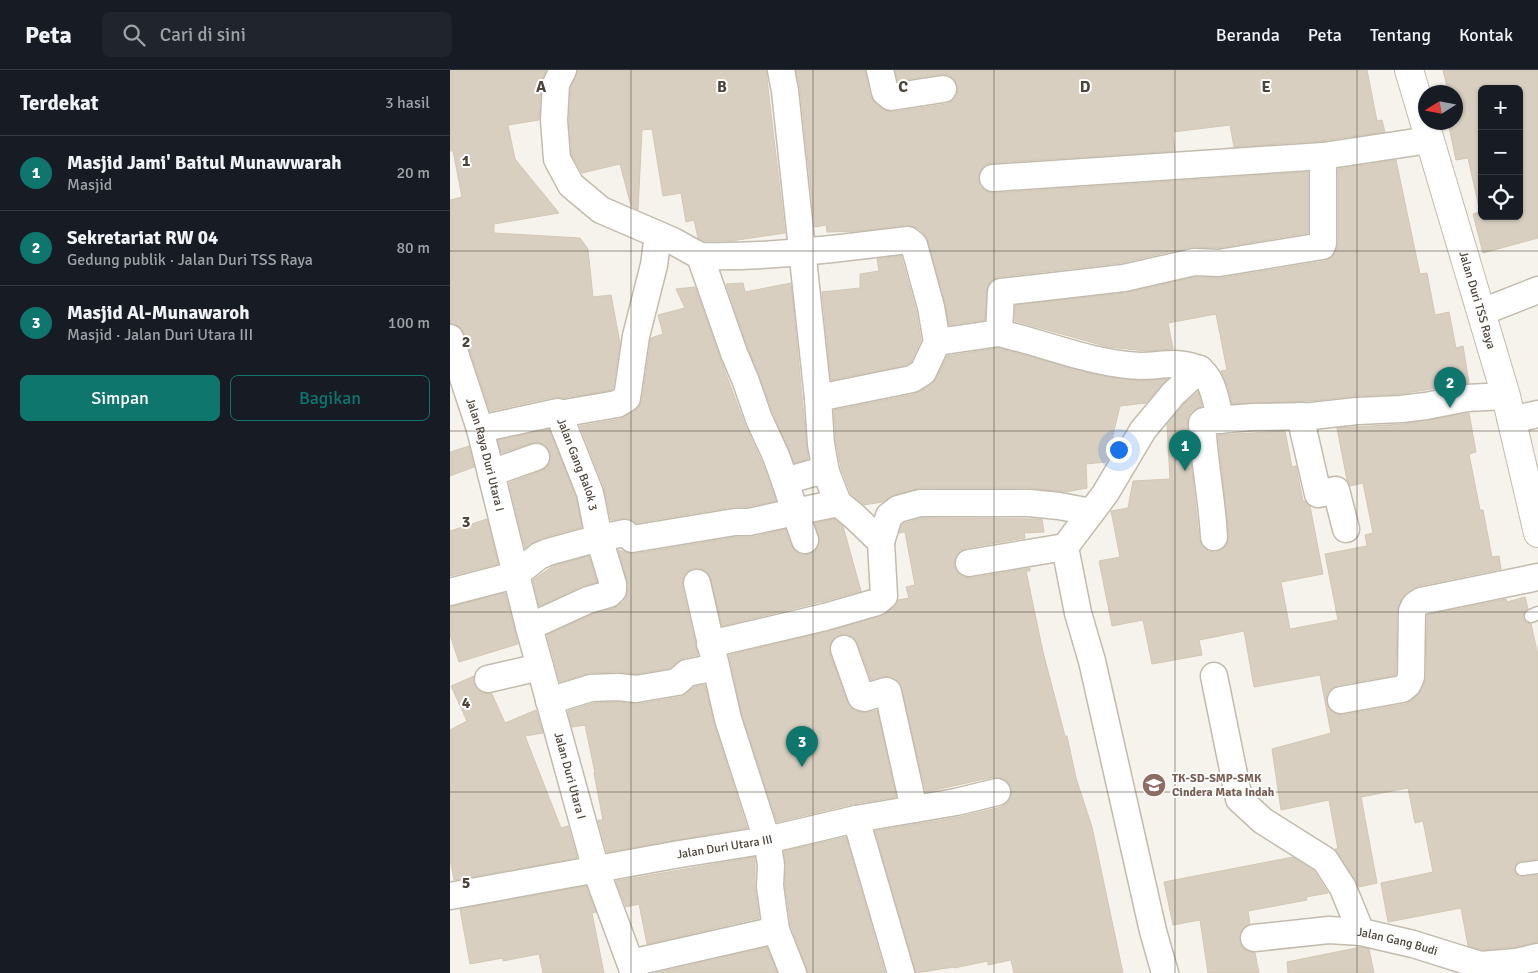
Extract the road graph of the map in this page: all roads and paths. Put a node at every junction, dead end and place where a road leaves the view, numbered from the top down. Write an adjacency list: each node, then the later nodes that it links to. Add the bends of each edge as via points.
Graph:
1 (563, 70): 9 (street, via 556,84 554,120 557,159 571,185 601,210)
2 (781, 70): 10 (street)
3 (880, 70): 5 (street, via 885,92 891,97)
4 (1409, 70): 6 (street, Jalan Duri TSS Raya)
5 (943, 89)
6 (1429, 140): 7 (street); 13 (street, Jalan Duri TSS Raya)
7 (1323, 156): 8 (street); 14 (street, via 1322,246 1219,263 1194,262 1124,278 1001,292)
8 (993, 178)
9 (658, 235): 11 (street); 20 (street, via 636,336 627,398 617,404)
10 (802, 252): 11 (street); 15 (street, via 908,240 914,245); 18 (street)
11 (700, 256): 28 (street, via 731,347)
12 (1538, 290): 13 (street)
13 (1482, 312): 19 (street, Jalan Duri TSS Raya)
14 (999, 333): 15 (street); 17 (street, via 1110,364 1183,364)
15 (937, 342): 18 (street, via 929,363 919,376)
16 (452, 349): 24 (street, Jalan Raya Duri Utara I)
17 (1200, 370): 23 (street, via 1210,381); 31 (street, via 1173,394 1143,430)
18 (818, 398): 26 (street)
19 (1509, 408): 21 (street); 22 (street, via 1467,398 1409,408); 33 (street, Jalan Duri TSS Raya)
20 (559, 414): 24 (street, Jalan Gang Balok 3); 35 (street, Jalan Gang Balok 3, via 590,493)
21 (1538, 414)
22 (1300, 416): 23 (street); 32 (street, via 1318,494 1336,490)
23 (1221, 420): 34 (street, via 1202,423)
24 (480, 429): 27 (street, Jalan Raya Duri Utara I)
25 (536, 457): 27 (street)
26 (826, 472): 28 (street); 29 (street)
27 (491, 473): 40 (street, Jalan Raya Duri Utara I)
28 (785, 481): 30 (street)
29 (838, 503): 30 (street); 37 (street)
30 (795, 512): 35 (street, via 632,539 625,532); 36 (street)
31 (1091, 512): 37 (street, via 1029,503 920,503 898,509 889,516); 38 (street)
32 (1346, 529)
33 (1538, 533)
34 (1214, 537)
35 (599, 538): 40 (street, via 548,552); 44 (street, Jalan Gang Balok 3, via 613,590)
36 (805, 540)
37 (881, 542): 46 (street, via 884,596 877,602)
38 (1065, 547): 39 (street); 67 (street)
39 (969, 563)
40 (515, 575): 43 (street); 44 (street, Jalan Duri Utara I)
41 (1538, 577): 50 (street, via 1421,601 1412,611 1411,677 1408,684 1402,689)
42 (697, 583): 46 (street)
43 (450, 592)
44 (529, 627): 47 (street, Jalan Duri Utara I)
45 (844, 649): 53 (street, via 861,697 888,692)
46 (713, 655): 51 (street, via 676,682 636,690 618,686 592,688); 55 (street, via 728,719)
47 (540, 668): 49 (street); 51 (street, Jalan Duri Utara I)
48 (1214, 676): 61 (street, via 1239,799 1264,821 1325,860 1343,888)
49 (488, 680)
50 (1342, 700)
51 (548, 701): 58 (street, Jalan Duri Utara I)
52 (997, 792): 53 (street, Jalan Duri Utara III)
53 (914, 809): 54 (street, Jalan Duri Utara III)
54 (856, 819): 55 (street, Jalan Duri Utara III); 66 (street)
55 (767, 840): 58 (street, Jalan Duri Utara III); 60 (street)
56 (1538, 867): 57 (lane)
57 (1522, 869)
58 (596, 870): 59 (street, Jalan Duri Utara III); 64 (street, Jalan Duri Utara I)
59 (450, 896)
60 (776, 930): 64 (street); 65 (street)
61 (1362, 932): 62 (street, Jalan Gang Budi, via 1329,930); 63 (street, Jalan Gang Budi, via 1413,944 1480,966)
62 (1254, 938)
63 (1538, 957)
64 (633, 968)
65 (793, 973)
66 (901, 973)
67 (1165, 973)

